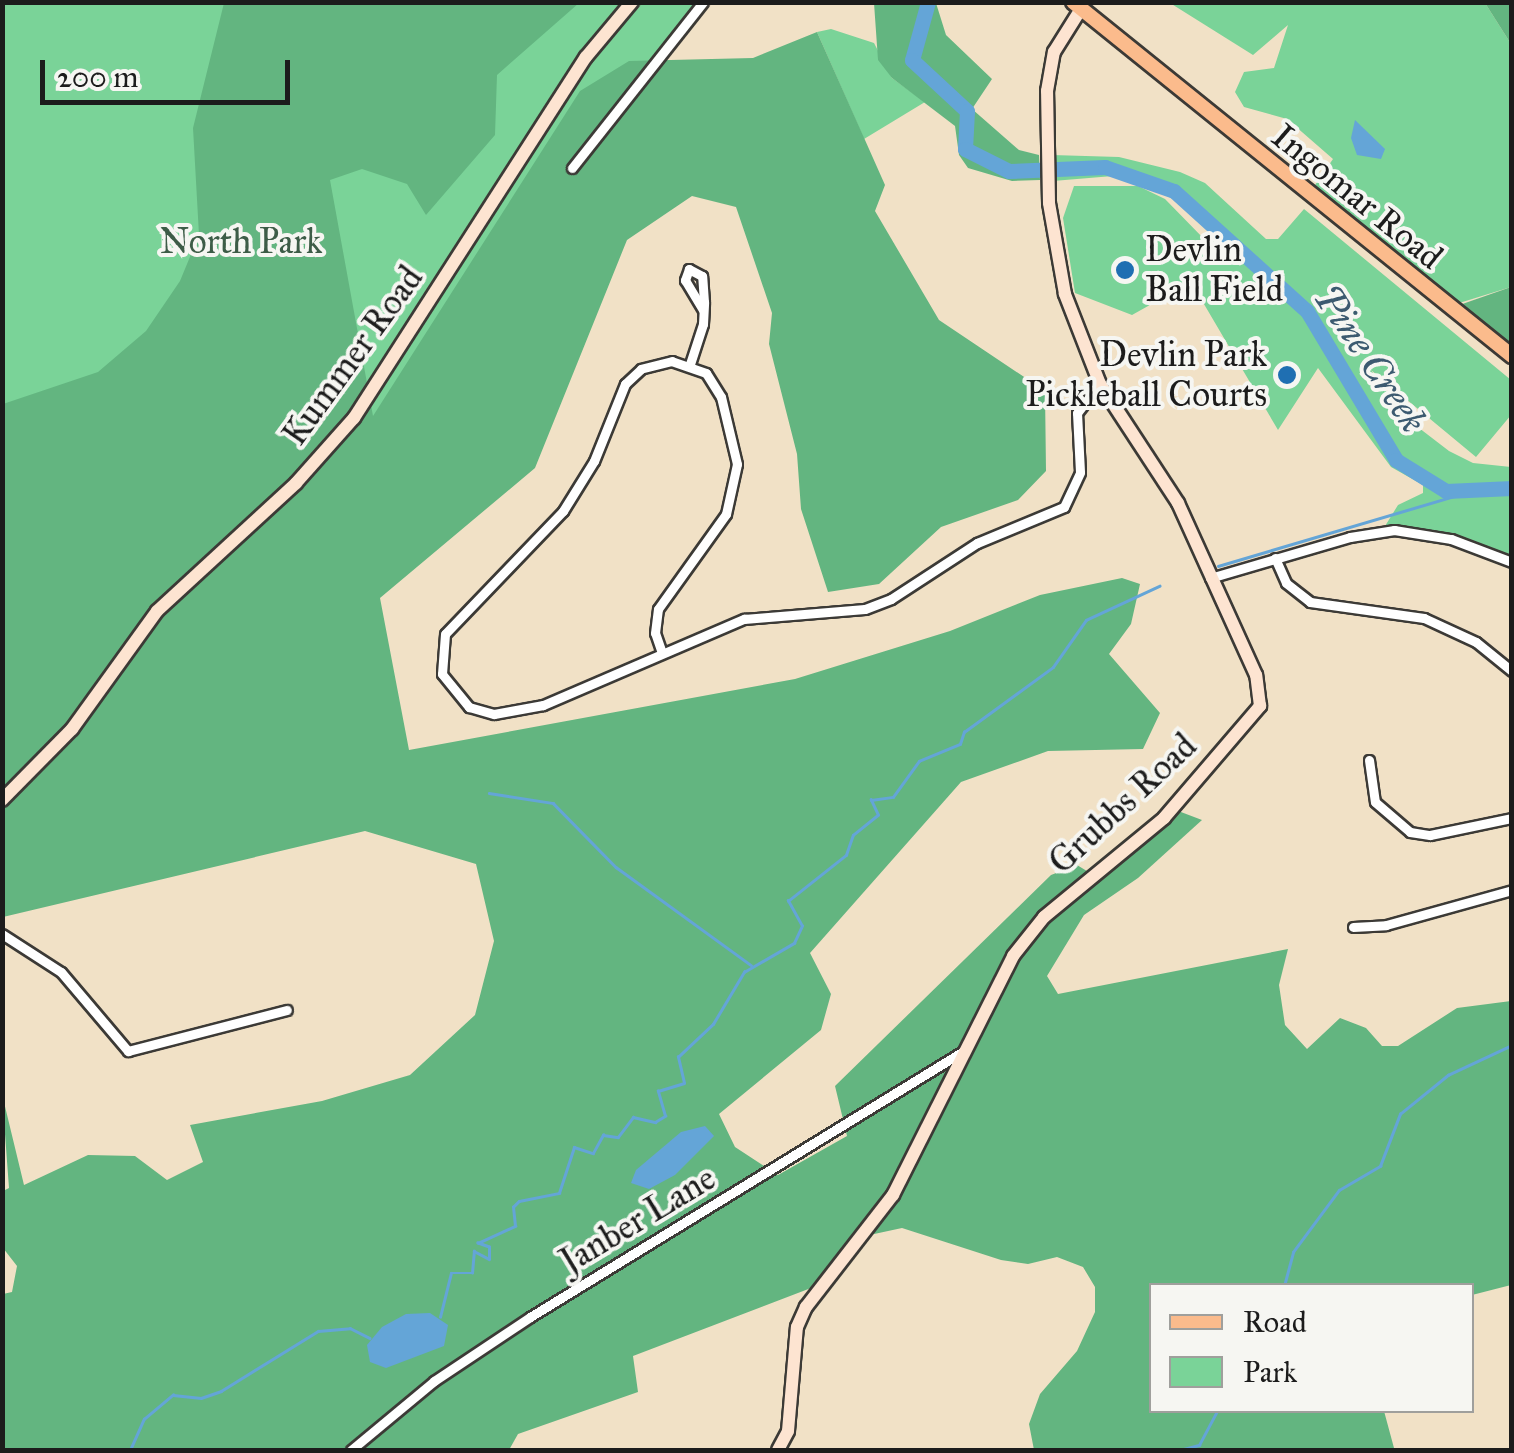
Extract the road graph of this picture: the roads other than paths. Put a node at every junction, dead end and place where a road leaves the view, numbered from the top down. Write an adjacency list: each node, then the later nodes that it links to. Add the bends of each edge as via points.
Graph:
1 (632, 2): 15 (street, Kummer Road, via 586,57 354,418 296,483 157,611 72,729)
2 (703, 2): 4 (street)
3 (1077, 6): 6 (main road, Ingomar Road); 8 (street, Grubbs Road, via 1050,65 1047,179 1065,294)
4 (572, 168)
5 (703, 310): 7 (street)
6 (1512, 356)
7 (690, 364): 12 (street, via 720,392 738,472 726,514 658,609 655,634); 12 (street, via 656,362 629,379 577,492 455,620 440,659 459,701 494,714 556,700)
8 (1100, 384): 11 (street, Grubbs Road, via 1174,495); 12 (street, via 1076,419 1078,481 1052,516 977,542 878,605 756,616)
9 (1275, 558): 10 (street, via 1394,530 1451,539); 11 (street); 13 (street, via 1286,583 1310,602 1392,609 1435,621)
10 (1512, 562)
11 (1210, 578): 21 (street, Grubbs Road, via 1256,675 1256,715 1164,818 1026,937)
12 (662, 654)
13 (1512, 671)
14 (1370, 760): 16 (street, via 1375,802 1410,832 1430,835)
15 (2, 800)
16 (1512, 818)
17 (1512, 890): 18 (street)
18 (1353, 927)
19 (2, 934): 20 (street, via 61,972 128,1051)
20 (287, 1010)
21 (962, 1052): 22 (street, Janber Lane, via 519,1324 434,1381); 23 (street, Grubbs Road, via 893,1194 806,1307 797,1327 788,1431)
22 (351, 1450)
23 (778, 1450)

